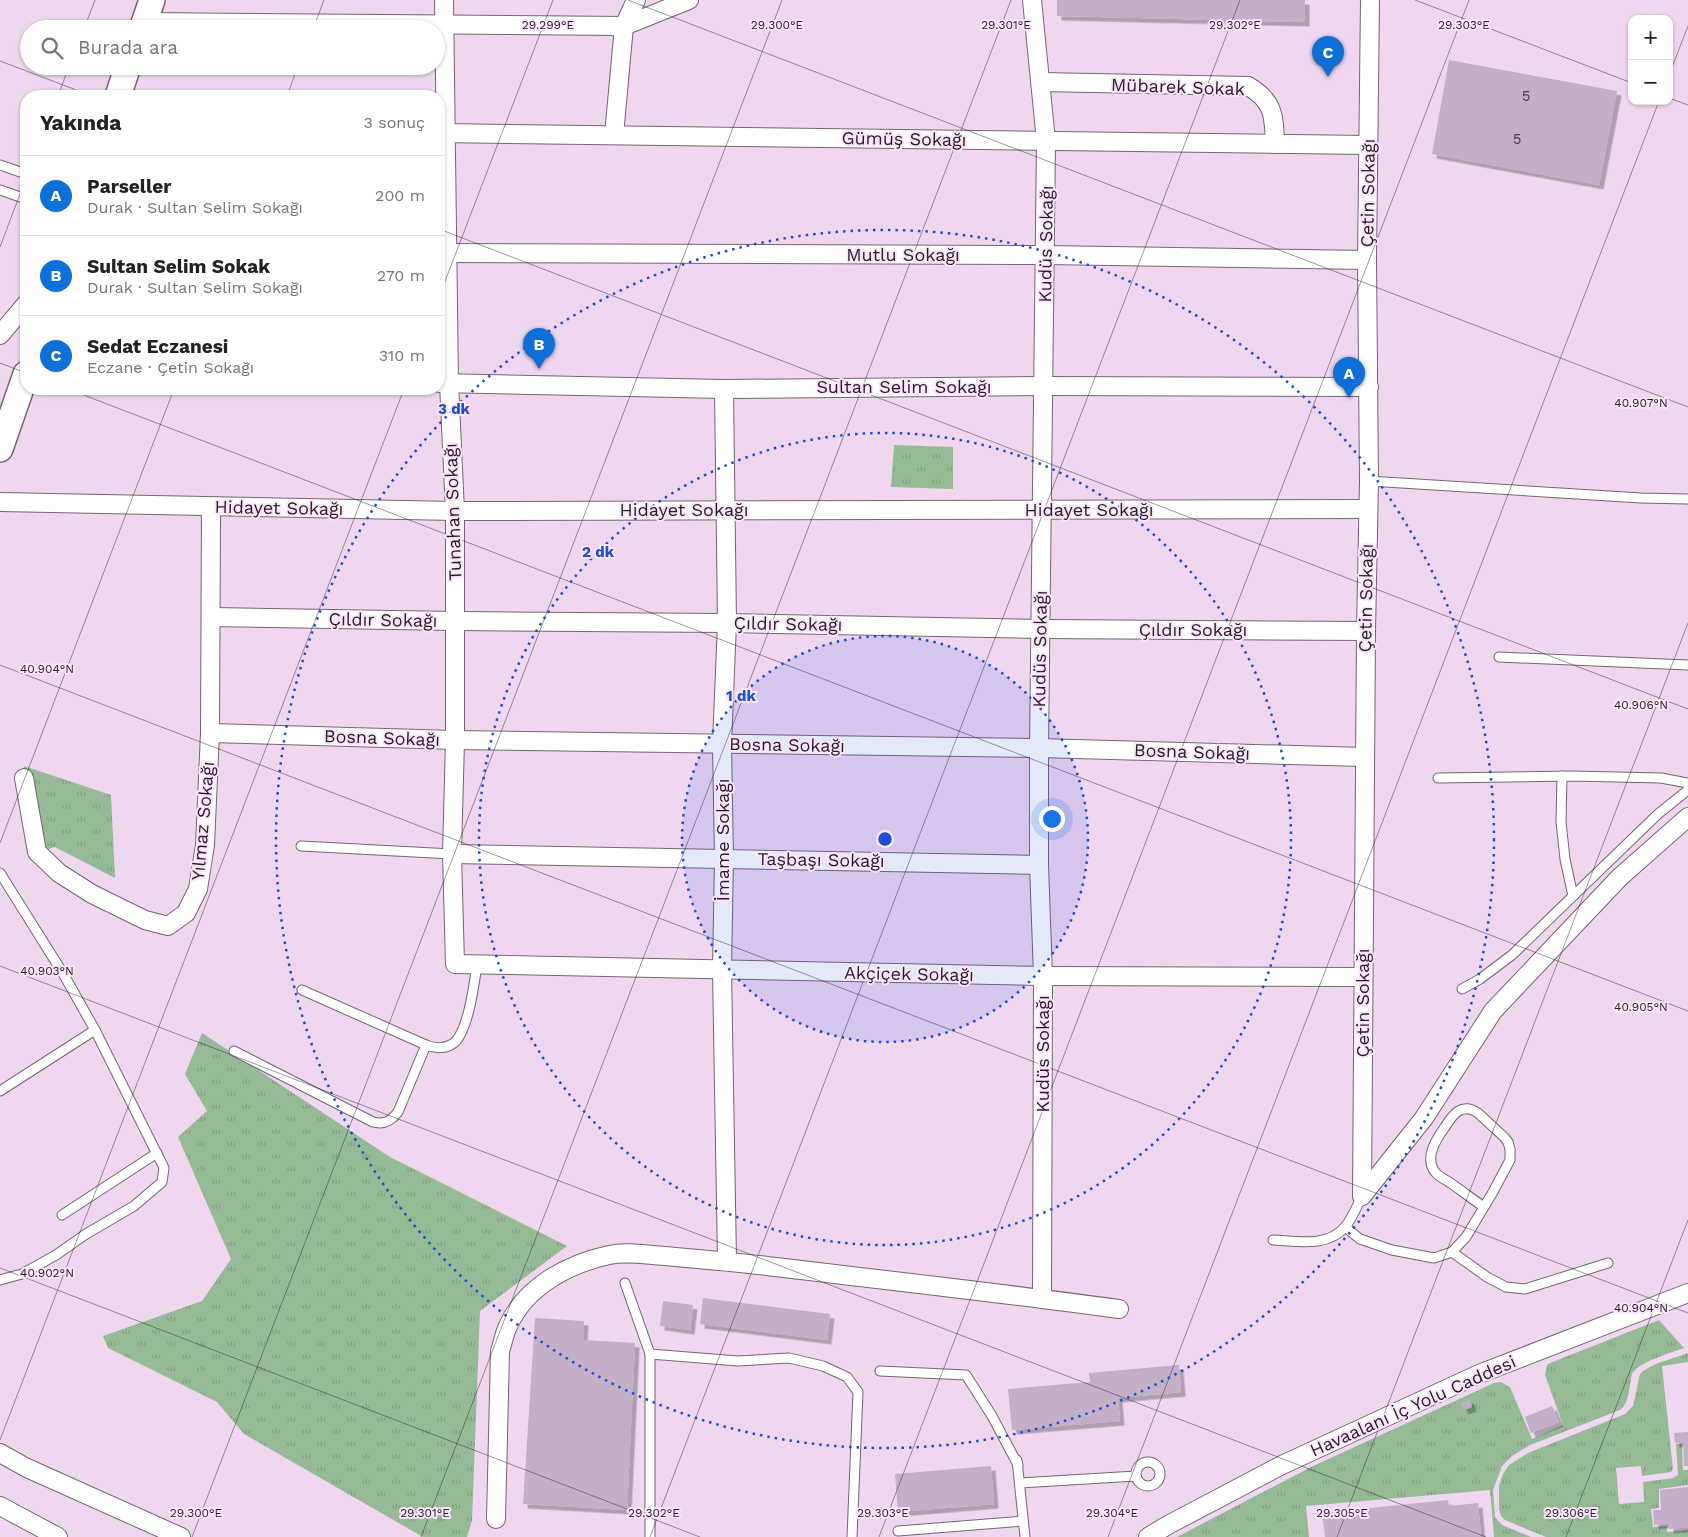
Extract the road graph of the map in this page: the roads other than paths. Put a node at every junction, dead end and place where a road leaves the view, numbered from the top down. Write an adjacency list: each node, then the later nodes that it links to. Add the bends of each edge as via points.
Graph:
1 (444, 0): 8 (street, Tunahan Sokağı)
2 (636, 0): 10 (street)
3 (689, 0): 10 (street)
4 (1032, 0): 13 (street, Kudüs Sokağı)
5 (1370, 0): 20 (street, Çetin Sokağı)
6 (146, 17): 7 (street)
7 (258, 20)
8 (445, 20)
9 (445, 25): 10 (street)
10 (624, 26): 17 (street)
11 (125, 75): 14 (street)
12 (444, 75): 15 (street, Tunahan Sokağı)
13 (1041, 82): 18 (street, Kudüs Sokağı); 19 (street, Mübarek Sokak, via 1248,86 1270,106)
14 (120, 90)
15 (443, 90)
16 (445, 133): 17 (street, Gümüş Sokağı)
17 (614, 135): 18 (street, Gümüş Sokağı)
18 (1046, 141): 19 (street, Gümüş Sokağı); 26 (street, Kudüs Sokağı)
19 (1275, 144): 20 (street, Gümüş Sokağı)
20 (1368, 145): 27 (street, Çetin Sokağı)
21 (0, 165): 22 (lane)
22 (20, 172)
23 (0, 190): 24 (lane)
24 (20, 196)
25 (445, 253): 26 (street, Mutlu Sokağı)
26 (1046, 255): 27 (street, Mutlu Sokağı); 31 (street, Kudüs Sokağı)
27 (1367, 260): 32 (street, Çetin Sokağı)
28 (20, 311): 29 (street)
29 (0, 335)
30 (445, 383): 33 (street, Sultan Selim Sokağı)
31 (1044, 386): 32 (street, Sultan Selim Sokağı); 33 (street, Sultan Selim Sokağı); 44 (street, Kudüs Sokağı)
32 (1369, 387): 37 (street, Çetin Sokağı)
33 (724, 388): 42 (street, İmame Sokağı)
34 (20, 393): 36 (street)
35 (445, 395): 43 (street, Tunahan Sokağı)
36 (0, 449)
37 (1369, 481): 38 (lane); 41 (street, Çetin Sokağı)
38 (1688, 499)
39 (0, 502): 40 (street, Hidayet Sokağı)
40 (211, 507): 43 (street, Hidayet Sokağı); 45 (street, Yılmaz Sokağı)
41 (1368, 509): 44 (street, Hidayet Sokağı); 49 (street, Çetin Sokağı)
42 (726, 510): 43 (street, Hidayet Sokağı); 44 (street, Hidayet Sokağı); 47 (street, İmame Sokağı)
43 (455, 511): 46 (street, Tunahan Sokağı)
44 (1041, 511): 48 (street, Kudüs Sokağı)
45 (211, 617): 46 (street, Çıldır Sokağı); 52 (street, Yılmaz Sokağı)
46 (456, 621): 47 (street, Çıldır Sokağı); 53 (street, Tunahan Sokağı)
47 (727, 623): 48 (street, Çıldır Sokağı); 54 (street, İmame Sokağı)
48 (1041, 629): 49 (street, Çıldır Sokağı); 55 (street, Kudüs Sokağı)
49 (1366, 631): 56 (street, Çetin Sokağı)
50 (1499, 657): 51 (lane)
51 (1688, 664)
52 (210, 733): 53 (street, Bosna Sokağı); 58 (street, Yılmaz Sokağı, via 205,845 198,889 186,913 168,926 145,920 92,894 59,873 37,852)
53 (455, 740): 54 (street, Bosna Sokağı); 64 (street, Tunahan Sokağı)
54 (722, 744): 55 (street, Bosna Sokağı); 65 (street, İmame Sokağı)
55 (1039, 748): 56 (street, Bosna Sokağı); 66 (street, Kudüs Sokağı)
56 (1365, 757): 73 (street, Çetin Sokağı)
57 (1562, 776): 59 (lane); 60 (lane, via 1660,778); 68 (lane, via 1561,822)
58 (24, 778)
59 (1438, 778)
60 (1688, 783)
61 (1688, 790): 68 (lane, via 1658,814)
62 (1688, 817): 81 (street, via 1620,877 1493,1012 1424,1118)
63 (301, 846): 64 (lane)
64 (452, 854): 65 (street, Taşbaşı Sokağı); 69 (street, Tunahan Sokağı)
65 (724, 858): 66 (street, Taşbaşı Sokağı); 71 (street, İmame Sokağı)
66 (1039, 865): 72 (street, Kudüs Sokağı)
67 (0, 873): 76 (lane)
68 (1573, 896): 74 (lane, via 1512,955)
69 (455, 964): 70 (street, Akçiçek Sokağı)
70 (477, 964): 71 (street, Akçiçek Sokağı); 77 (lane, via 469,1008 456,1041 436,1048)
71 (722, 970): 72 (street, Akçiçek Sokağı); 87 (street, İmame Sokağı)
72 (1043, 976): 73 (street, Akçiçek Sokağı); 92 (street, Kudüs Sokağı)
73 (1364, 977): 81 (street, Çetin Sokağı)
74 (1462, 989)
75 (302, 990): 77 (lane)
76 (95, 1030): 79 (lane); 80 (lane)
77 (426, 1045): 78 (lane, via 398,1112 383,1123 373,1122)
78 (234, 1051)
79 (0, 1091)
80 (157, 1153): 83 (lane); 89 (lane, via 164,1168 162,1182 154,1190 56,1255 22,1274)
81 (1362, 1196): 84 (lane)
82 (1484, 1207): 82 (lane, via 1508,1165 1510,1149 1504,1136 1474,1110 1464,1108 1453,1114 1436,1140 1431,1159 1436,1173); 86 (lane)
83 (62, 1216)
84 (1345, 1227): 85 (lane, via 1314,1242); 86 (lane, via 1360,1239 1392,1250 1434,1258)
85 (1273, 1240)
86 (1452, 1252): 88 (lane, via 1506,1287 1525,1289)
87 (727, 1262): 92 (street); 102 (street, via 611,1254 570,1268 534,1290 507,1327 500,1351)
88 (1608, 1263)
89 (0, 1280)
90 (625, 1283): 94 (lane)
91 (1688, 1294): 111 (street, Havaalanı İç Yolu Caddesi, via 1479,1374 1291,1460)
92 (1042, 1299): 93 (street)
93 (1119, 1309)
94 (650, 1354): 108 (lane); 109 (lane, via 738,1361 789,1358 823,1366 847,1377 858,1392)
95 (880, 1370): 98 (lane, via 966,1375)
96 (1016, 1451): 98 (lane)
97 (0, 1453): 104 (street)
98 (1018, 1465): 100 (lane)
99 (1136, 1476): 100 (lane)
100 (1020, 1483): 103 (lane)
101 (0, 1506): 106 (street)
102 (496, 1519)
103 (1023, 1521): 105 (lane); 110 (lane)
104 (144, 1528): 107 (street)
105 (898, 1531)
106 (58, 1537)
107 (181, 1537)
108 (650, 1537)
109 (852, 1537)
110 (1025, 1537)
111 (1148, 1537)

